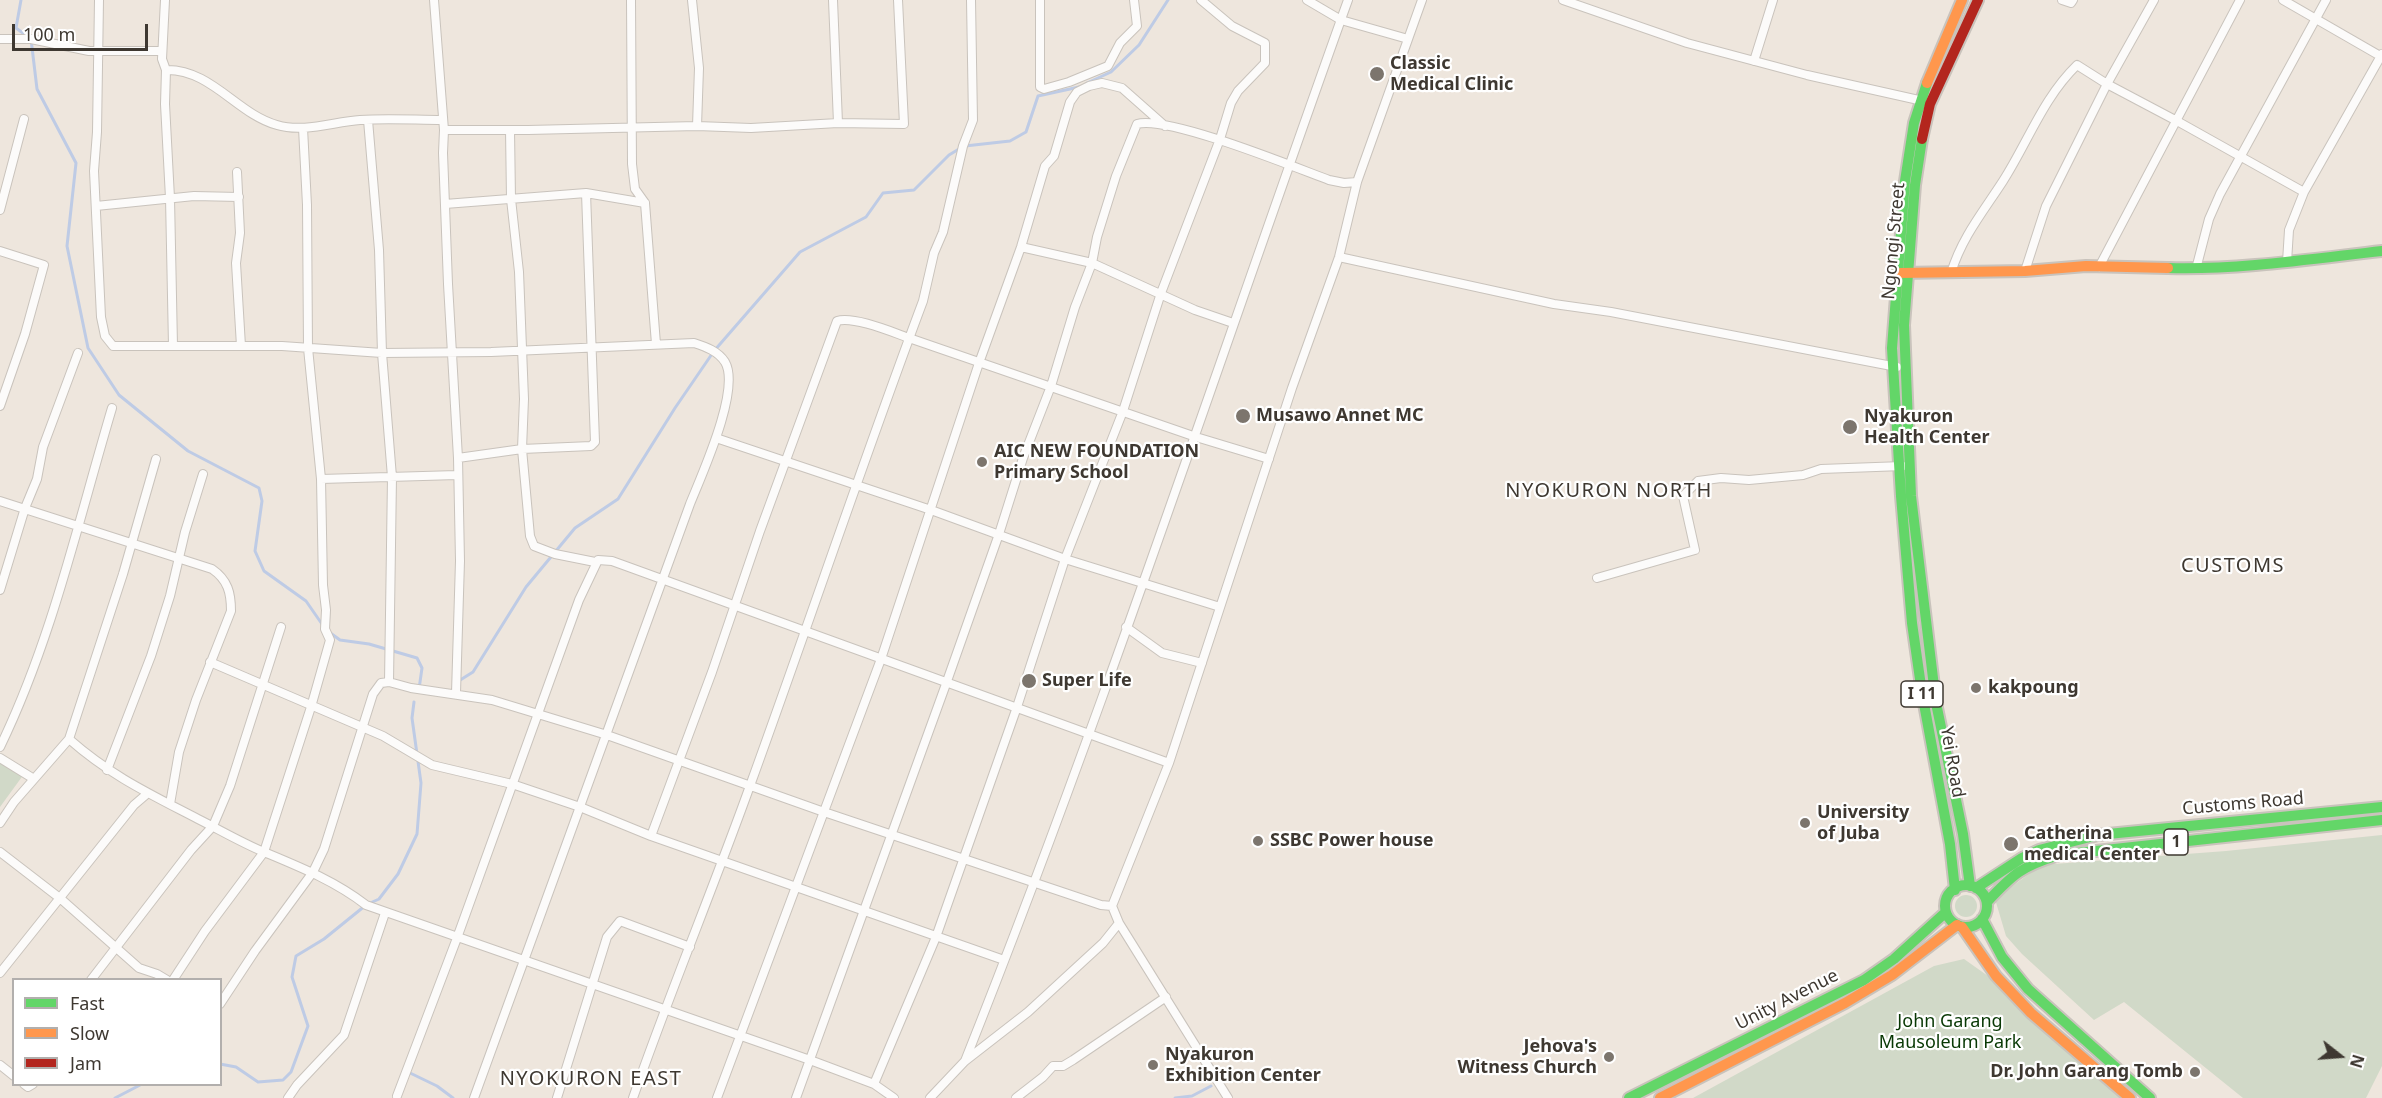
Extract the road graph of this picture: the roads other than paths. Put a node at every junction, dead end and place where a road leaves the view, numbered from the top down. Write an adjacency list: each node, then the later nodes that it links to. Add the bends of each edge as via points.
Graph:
1 (99, 0): 30 (street)
2 (165, 0): 29 (street)
3 (434, 0): 38 (street)
4 (631, 0): 41 (street)
5 (692, 0): 42 (street, via 699,68)
6 (833, 0): 40 (street)
7 (898, 0): 40 (street, via 904,124)
8 (971, 0): 74 (street, via 973,120 923,301)
9 (1040, 0): 10 (street, via 1040,87 1044,89 1108,66 1120,43 1137,26)
10 (1134, 0)
11 (1201, 0): 47 (street, via 1232,26 1265,43 1267,52 1265,63 1231,103)
12 (1307, 0): 26 (street)
13 (1348, 0): 26 (street)
14 (1422, 0): 28 (street)
15 (1563, 0): 32 (street, via 1687,43)
16 (1773, 0): 32 (street)
17 (1962, 0): 35 (main road, Ngongi Street)
18 (1978, 0): 35 (main road, Ngongi Street)
19 (2062, 0): 20 (street)
20 (2073, 0)
21 (2154, 0): 34 (street)
22 (2240, 0): 39 (street)
23 (2283, 0): 25 (street)
24 (2326, 0): 25 (street)
25 (2315, 19): 31 (street); 48 (street)
26 (1341, 20): 28 (street); 49 (street)
27 (0, 39): 30 (street, via 31,39)
28 (1408, 39): 51 (street)
29 (162, 51): 30 (street); 33 (street)
30 (99, 52): 59 (street)
31 (2382, 56): 52 (street)
32 (1754, 61): 35 (street)
33 (166, 70): 44 (street, via 211,83 277,125); 55 (street)
34 (2107, 84): 39 (street); 69 (street, via 2046,206); 71 (street, via 2077,65 2065,77 1973,224)
35 (1925, 102): 70 (main road, Ngongi Street)
36 (24, 119): 60 (street)
37 (368, 120): 38 (street); 44 (street); 83 (street, via 379,250)
38 (443, 120): 45 (street)
39 (2177, 121): 48 (street); 67 (street)
40 (838, 123): 42 (street, via 752,128)
41 (631, 126): 42 (street); 46 (street); 57 (street, via 635,189)
42 (697, 126)
43 (1166, 126): 47 (street); 61 (street, via 1122,88 1102,83 1077,92 1054,156 1045,166); 66 (street, via 1143,122 1134,129 1116,176)
44 (303, 128): 78 (street)
45 (444, 130): 46 (street); 58 (street)
46 (510, 130): 56 (street)
47 (1220, 140): 49 (street); 72 (street)
48 (2240, 157): 52 (street); 68 (street, via 2209,219)
49 (1289, 165): 51 (street, via 1329,180); 73 (street)
50 (237, 172): 54 (street)
51 (1356, 182): 64 (street)
52 (2304, 192): 65 (street, via 2289,230)
53 (586, 193): 56 (street); 57 (street); 79 (street)
54 (239, 197): 55 (street); 77 (street, via 236,263)
55 (170, 198): 59 (street); 76 (street)
56 (511, 199): 58 (street); 80 (street)
57 (645, 203): 75 (street)
58 (445, 204): 81 (street)
59 (96, 206): 76 (street, via 105,336 113,346)
60 (0, 210)
61 (1021, 247): 66 (street); 84 (street)
62 (0, 251): 88 (street, via 44,265)
63 (2382, 251): 65 (main road)
64 (1339, 257): 86 (street, via 1554,304); 96 (street)
65 (2287, 262): 68 (main road)
66 (1092, 263): 72 (street); 87 (street)
67 (2099, 267): 68 (main road); 69 (main road)
68 (2196, 269)
69 (2025, 271): 71 (main road)
70 (1902, 273): 71 (main road); 85 (main road, Ngongi Street); 86 (main road, Ngongi Street, via 1892,327)
71 (1951, 273)
72 (1161, 293): 73 (street); 90 (street)
73 (1233, 323): 91 (street)
74 (909, 338): 84 (street); 97 (street, via 869,325 837,321); 103 (street)
75 (656, 344): 79 (street); 92 (street, via 694,343 714,351 726,363 730,378)
76 (173, 346): 77 (street)
77 (241, 346): 78 (street)
78 (308, 348): 83 (street); 102 (street)
79 (591, 348): 80 (street); 93 (street, via 594,446)
80 (522, 350): 81 (street); 93 (street)
81 (452, 352): 83 (street); 94 (street)
82 (78, 353): 106 (street)
83 (382, 353): 101 (street)
84 (979, 363): 87 (street); 107 (street)
85 (1905, 367): 86 (street); 98 (main road, Ngongi Street)
86 (1893, 368): 98 (main road, Ngongi Street)
87 (1051, 386): 90 (street); 109 (street)
88 (0, 406)
89 (112, 408): 108 (street)
90 (1123, 411): 91 (street); 112 (street)
91 (1196, 437): 96 (street); 116 (street)
92 (716, 438): 97 (street); 115 (street)
93 (522, 449): 94 (street); 113 (street, via 534,546)
94 (458, 458): 100 (street)
95 (156, 459): 110 (street)
96 (1269, 459): 119 (street)
97 (786, 461): 103 (street); 118 (street)
98 (1905, 466): 104 (main road, Ngongi Street); 114 (street, via 1821,469 1803,475 1698,482 1683,496 1695,550)
99 (203, 474): 111 (street, via 184,532)
100 (457, 474): 101 (street); 129 (street, via 460,561)
101 (392, 477): 102 (street); 126 (street)
102 (321, 479): 130 (street, via 325,629 330,640)
103 (856, 486): 107 (street); 122 (street)
104 (1906, 496): 162 (main road, Yei Road / I 11, via 1933,681); 163 (main road, Yei Road / I 11, via 1915,644)
105 (0, 501): 106 (street)
106 (25, 508): 108 (street); 117 (street)
107 (931, 510): 109 (street); 123 (street)
108 (79, 526): 110 (street); 137 (street, via 22,703)
109 (999, 534): 112 (street); 127 (street)
110 (131, 542): 111 (street); 136 (street)
111 (180, 558): 124 (street, via 212,569 229,588 231,611); 141 (street, via 152,656)
112 (1065, 559): 116 (street); 131 (street)
113 (595, 562): 115 (street, via 612,561); 132 (street)
114 (1597, 578)
115 (662, 581): 118 (street); 135 (street)
116 (1142, 584): 119 (street); 121 (street)
117 (0, 590)
118 (734, 606): 122 (street); 139 (street)
119 (1220, 607): 125 (street)
120 (281, 627): 128 (street)
121 (1126, 627): 125 (street, via 1162,653); 134 (street)
122 (805, 631): 123 (street); 144 (street)
123 (881, 659): 127 (street); 149 (street)
124 (210, 662): 128 (street); 146 (street, via 179,752)
125 (1202, 663): 140 (street)
126 (389, 682): 129 (street); 133 (street, via 376,689)
127 (946, 684): 131 (street); 153 (street)
128 (264, 686): 130 (street); 152 (street)
129 (456, 693): 132 (street)
130 (311, 706): 133 (street); 156 (street)
131 (1017, 707): 134 (street); 158 (street)
132 (537, 714): 135 (street); 143 (street)
133 (361, 727): 143 (street, via 432,765); 159 (street, via 324,849)
134 (1088, 734): 140 (street); 160 (street)
135 (607, 735): 139 (street); 147 (street)
136 (69, 739): 141 (street); 142 (street)
137 (0, 747)
138 (0, 758): 142 (street)
139 (678, 761): 144 (street); 154 (street)
140 (1168, 763): 166 (street)
141 (107, 770): 145 (street)
142 (34, 779): 151 (street)
143 (512, 784): 147 (street); 174 (street)
144 (750, 785): 149 (street); 157 (street)
145 (147, 793): 146 (street); 164 (street)
146 (170, 804): 152 (street)
147 (580, 807): 154 (street); 178 (street)
148 (2382, 807): 162 (main road, Customs Road / 1, via 2098,836 2039,850)
149 (824, 812): 153 (street); 161 (street)
150 (2382, 820): 165 (main road, Customs Road / 1, via 2059,855 2033,863 2010,877)
151 (0, 822)
152 (213, 826): 156 (street); 175 (street)
153 (892, 835): 158 (street); 167 (street)
154 (651, 836): 157 (street)
155 (0, 852): 164 (street)
156 (264, 852): 159 (street); 182 (street)
157 (722, 860): 161 (street); 176 (street)
158 (963, 860): 160 (street); 173 (street)
159 (313, 872): 169 (street); 185 (street)
160 (1034, 883): 166 (street); 177 (street)
161 (795, 885): 167 (street); 187 (street)
162 (1973, 887): 163 (main road, 1); 165 (main road)
163 (1955, 890): 168 (main road, via 1947,899)
164 (61, 899): 175 (street); 179 (street)
165 (1987, 902): 170 (main road, 1)
166 (1112, 906): 171 (street)
167 (863, 912): 173 (street); 188 (street)
168 (1946, 912): 172 (main road); 206 (main road, Unity Avenue, via 1894,960 1864,980)
169 (385, 914): 174 (street); 195 (street, via 344,1035)
170 (1982, 920): 172 (main road, via 1973,926); 209 (main road, via 2002,957 2028,989)
171 (1119, 923): 184 (street); 189 (street, via 1103,943 1028,1012)
172 (1959, 926): 207 (main road, Unity Avenue, via 1892,975 1845,1003); 208 (main road, via 1996,976 2024,1005)
173 (936, 937): 177 (street); 192 (street)
174 (457, 938): 178 (street); 194 (street)
175 (116, 946): 180 (street); 181 (street, via 139,969)
176 (690, 947): 183 (street, via 620,921 607,937); 186 (street)
177 (1004, 960): 189 (street)
178 (524, 962): 183 (street); 196 (street)
179 (0, 973)
180 (92, 978)
181 (164, 978)
182 (174, 978)
183 (593, 985): 186 (street); 197 (street)
184 (1166, 997): 204 (street, via 1073,1060 1053,1066); 205 (street)
185 (222, 1001)
186 (664, 1009): 187 (street); 198 (street)
187 (740, 1036): 188 (street); 199 (street)
188 (810, 1060): 192 (street); 200 (street)
189 (965, 1061): 203 (street)
190 (0, 1065): 191 (street)
191 (12, 1074)
192 (874, 1084): 193 (street)
193 (883, 1090): 201 (street); 202 (street)
194 (397, 1096)
195 (288, 1098)
196 (474, 1098)
197 (557, 1098)
198 (633, 1098)
199 (717, 1098)
200 (796, 1098)
201 (875, 1098)
202 (894, 1098)
203 (930, 1098)
204 (1016, 1098)
205 (1228, 1098)
206 (1629, 1098)
207 (1660, 1098)
208 (2130, 1098)
209 (2150, 1098)

